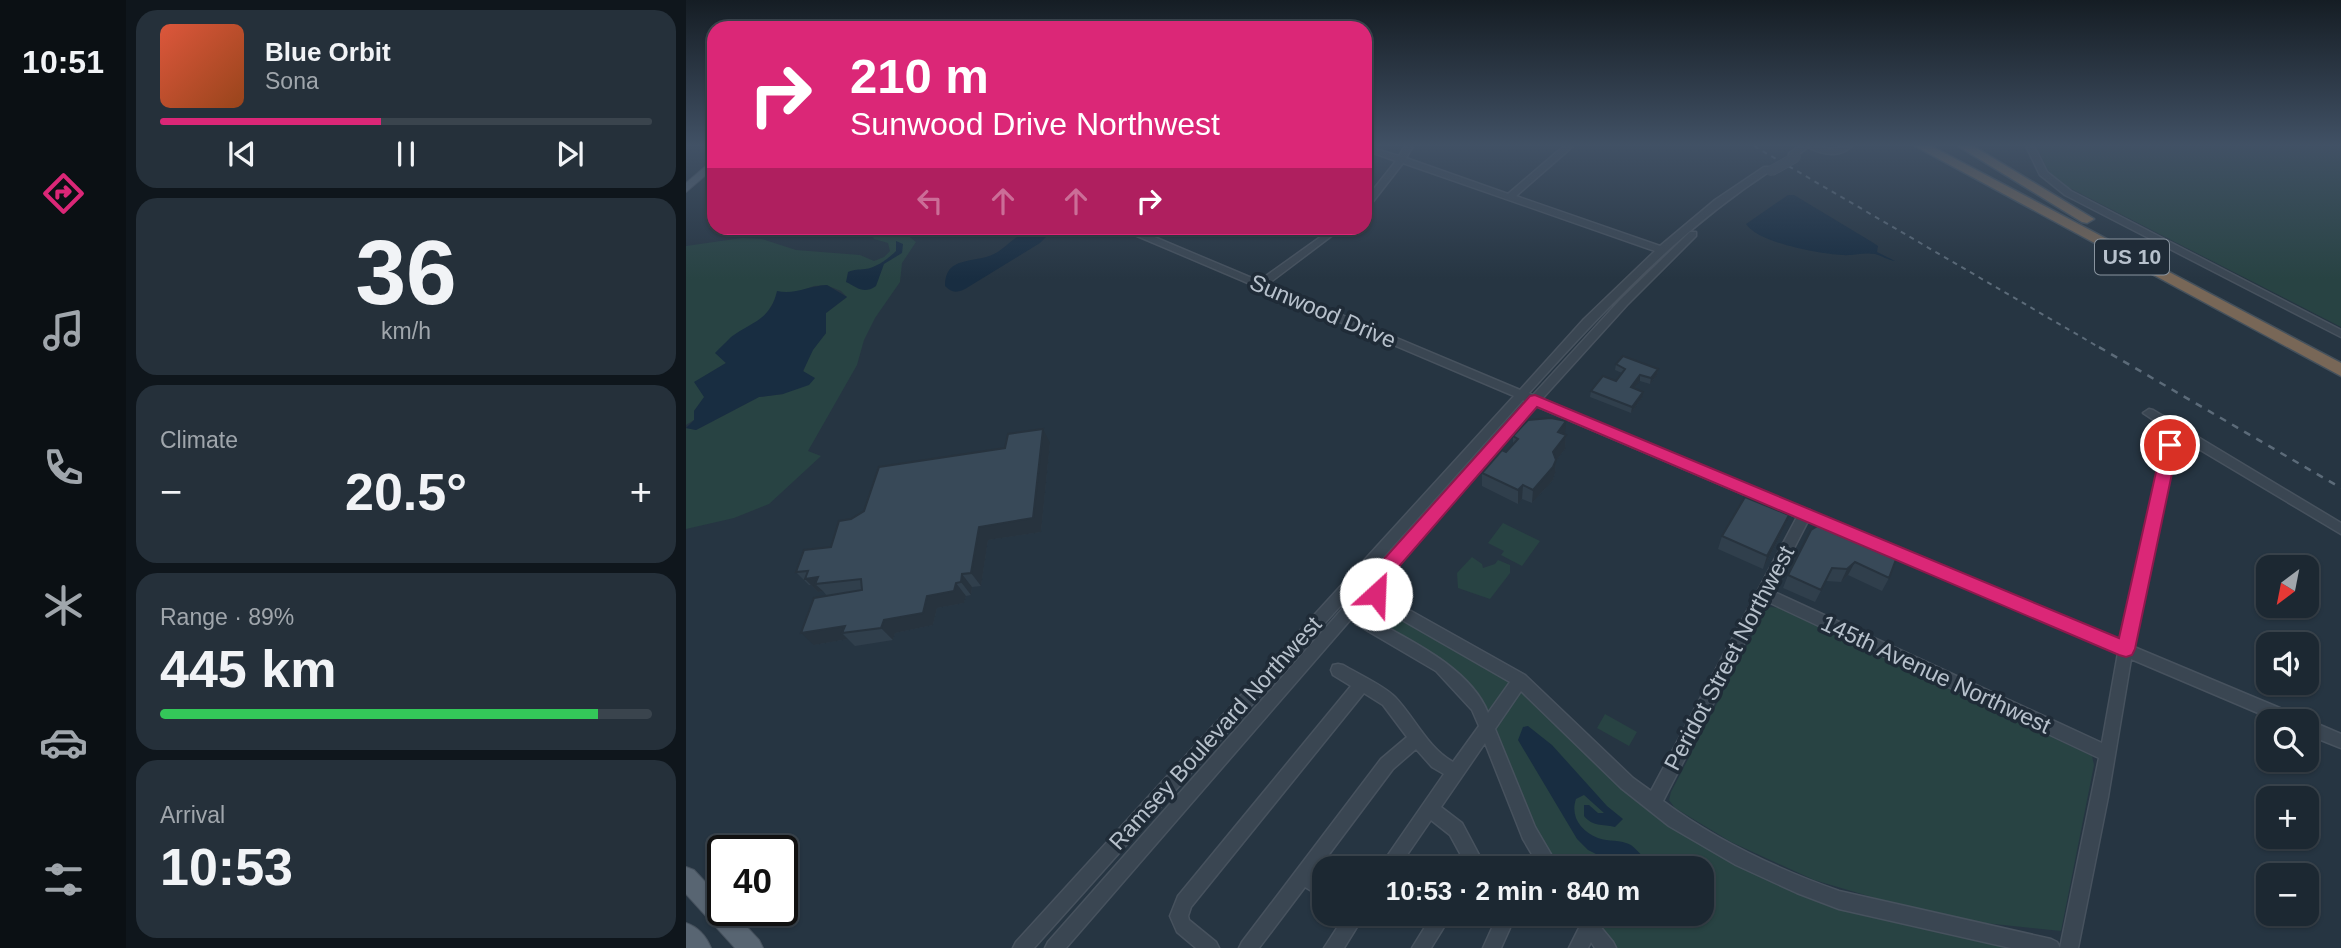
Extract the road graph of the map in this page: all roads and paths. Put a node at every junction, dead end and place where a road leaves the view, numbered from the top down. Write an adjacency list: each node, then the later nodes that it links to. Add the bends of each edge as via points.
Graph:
1 (1490, 190): 10 (street)
2 (1518, 190): 10 (street)
3 (1739, 190): 13 (street, Ramsey Boulevard Northwest)
4 (1743, 190): 21 (street, Ramsey Boulevard Northwest, via 1654,270)
5 (1988, 190): 17 (highway)
6 (2004, 190): 17 (highway, US 10)
7 (2017, 190): 15 (highway, US 10)
8 (2039, 190): 15 (highway)
9 (2064, 190): 16 (street)
10 (1510, 197): 13 (street)
11 (1143, 235): 14 (street, Sunwood Drive)
12 (1328, 235): 14 (street)
13 (1662, 250): 20 (street, Ramsey Boulevard Northwest)
14 (1261, 284): 20 (street, Sunwood Drive)
15 (2221, 298): 18 (highway, US 10)
16 (2341, 334)
17 (2278, 337): 19 (highway, US 10)
18 (2341, 362)
19 (2341, 370)
20 (1520, 393): 21 (street); 24 (street, Ramsey Boulevard Northwest)
21 (1535, 400): 25 (street); 27 (street, Ramsey Boulevard Northwest)
22 (2149, 413): 23 (street)
23 (2174, 428): 26 (street); 30 (street)
24 (1434, 489): 29 (street, via 1433,501 1350,593); 58 (street, Ramsey Boulevard Northwest)
25 (1806, 513): 28 (street, Peridot Street Northwest); 30 (street)
26 (2341, 529)
27 (1374, 583): 29 (street, Ramsey Boulevard Northwest); 32 (street, via 1381,601)
28 (1764, 594): 39 (street, 145th Avenue Northwest); 41 (street, Peridot Street Northwest)
29 (1350, 610): 35 (street, via 1441,666 1478,706); 59 (street, Ramsey Boulevard Northwest)
30 (2126, 649): 34 (street); 39 (street)
31 (1338, 670): 33 (street)
32 (1520, 680): 35 (street); 41 (street, via 1601,761)
33 (1362, 684): 37 (street, via 1388,700); 55 (street, via 1184,902 1179,916 1183,926)
34 (2266, 709)
35 (1486, 728): 40 (street); 45 (street)
36 (2319, 732): 38 (street)
37 (1418, 738): 40 (street, via 1438,762); 46 (street, via 1387,764)
38 (2341, 741)
39 (2108, 754): 67 (street)
40 (1455, 772): 42 (street)
41 (1653, 803): 66 (street, via 1706,839 1802,887 1879,910)
42 (1430, 809): 43 (street); 44 (street, via 1456,829)
43 (1397, 856)
44 (1471, 856)
45 (1543, 856)
46 (1304, 876): 48 (street); 60 (street)
47 (686, 878): 57 (main road)
48 (1312, 881)
49 (1348, 926): 61 (street)
50 (1435, 926): 62 (street)
51 (1501, 926): 63 (street)
52 (1583, 926): 64 (street)
53 (1589, 926): 65 (street)
54 (686, 934): 56 (main road)
55 (1206, 945)
56 (699, 948)
57 (751, 948)
58 (1022, 948)
59 (1054, 948)
60 (1248, 948)
61 (1333, 948)
62 (1421, 948)
63 (1492, 948)
64 (1578, 948)
65 (1607, 948)
66 (2051, 948)
67 (2069, 948)

